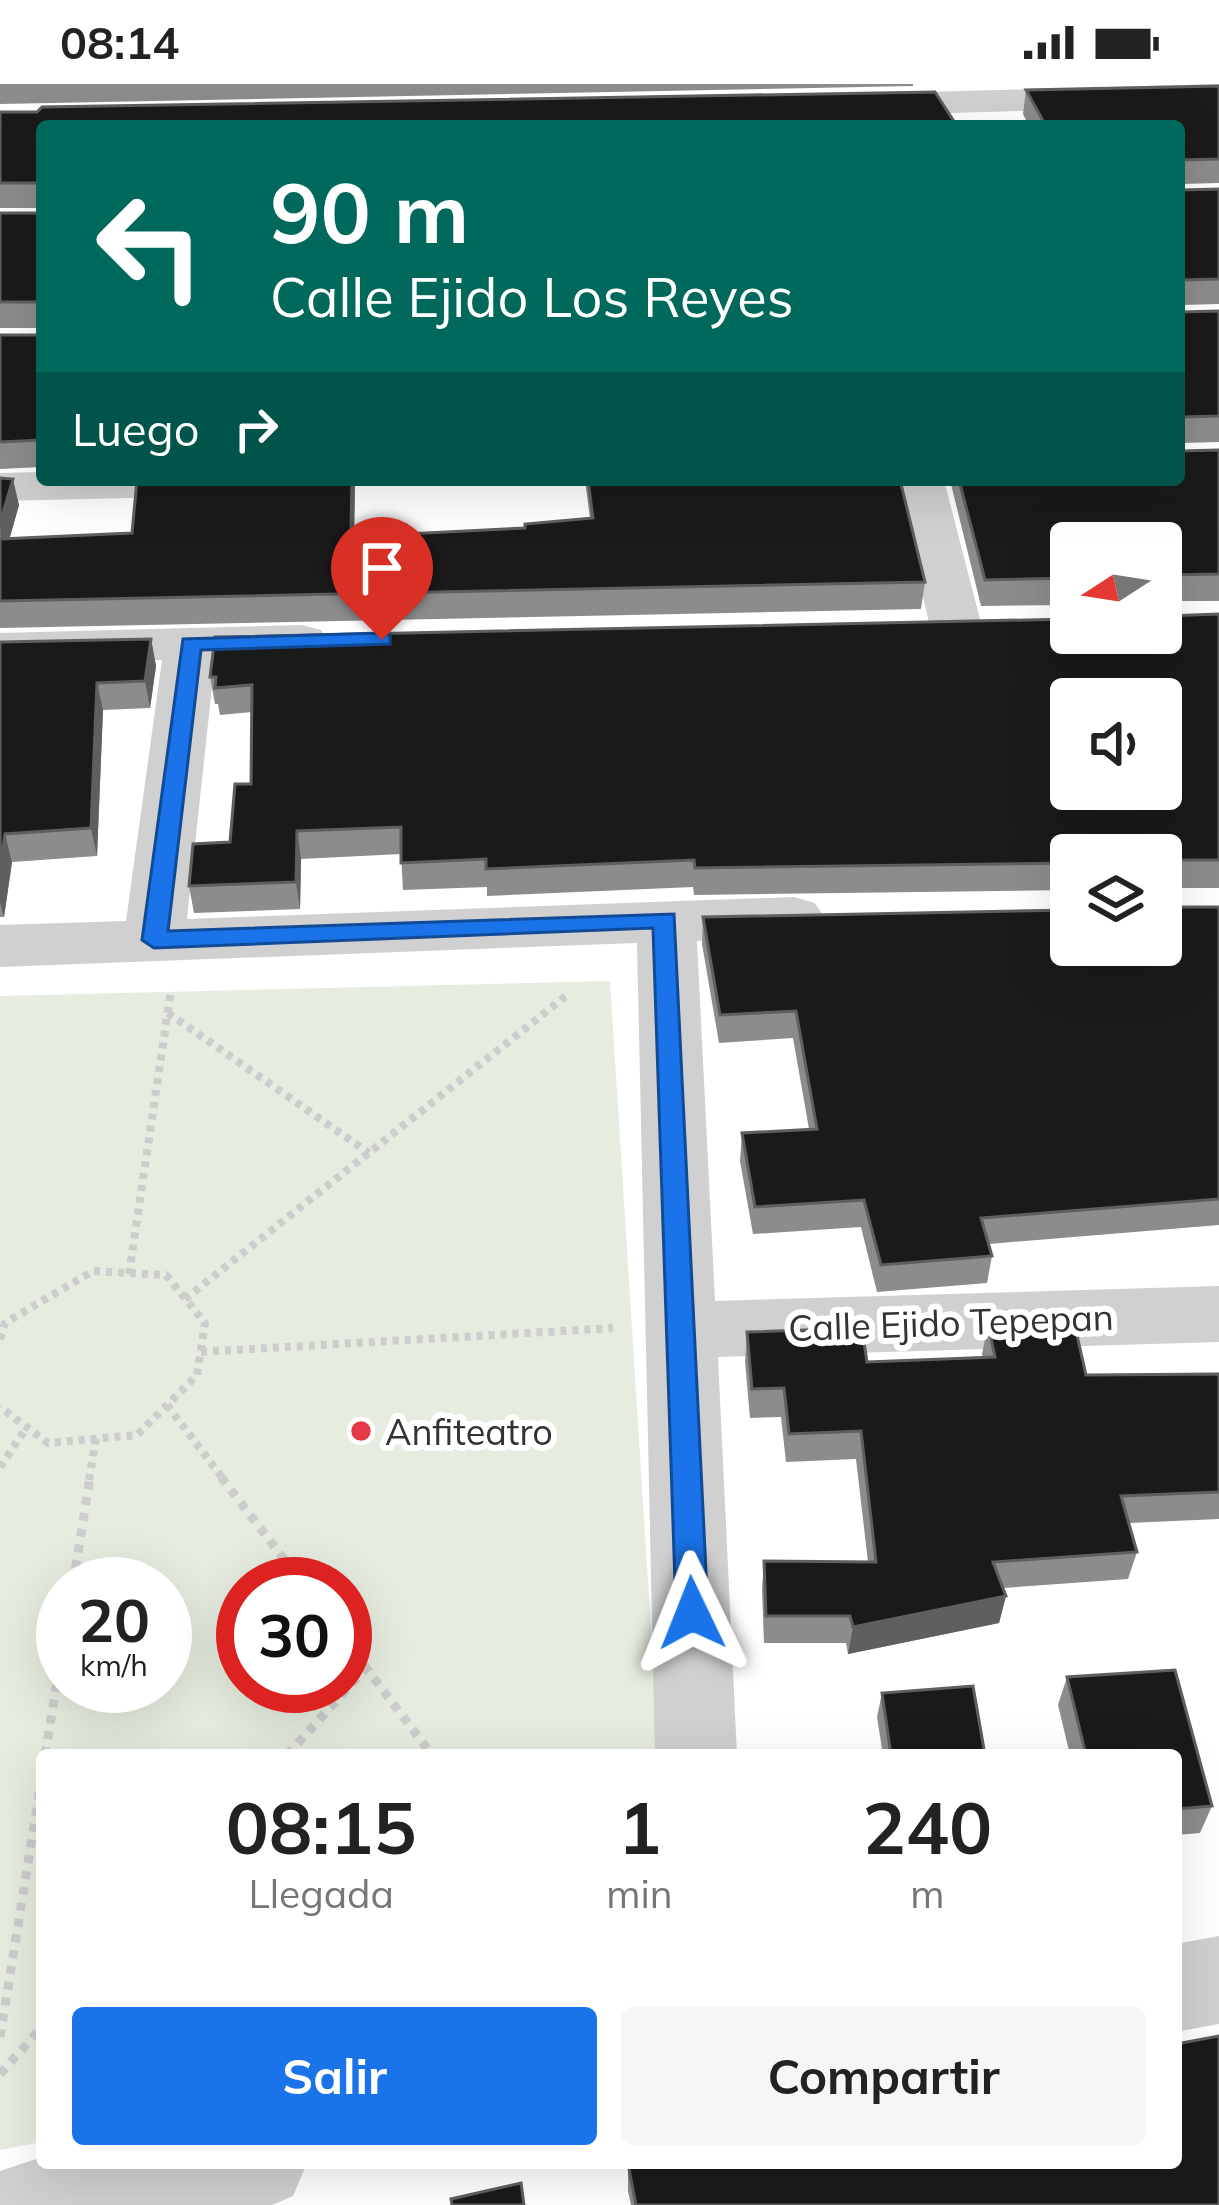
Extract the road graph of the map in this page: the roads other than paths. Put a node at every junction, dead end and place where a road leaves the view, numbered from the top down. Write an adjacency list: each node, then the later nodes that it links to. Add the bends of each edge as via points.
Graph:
1 (1219, 94): 2 (street)
2 (820, 105)
3 (42, 486): 5 (street)
4 (921, 486): 6 (street)
5 (0, 487)
6 (955, 627)
7 (358, 640): 8 (street)
8 (190, 644): 9 (street); 12 (street)
9 (0, 649)
10 (856, 916): 11 (street)
11 (665, 920): 12 (street); 15 (street)
12 (165, 940): 13 (street)
13 (0, 946)
14 (1219, 1314): 15 (street, Calle Ejido Tepepan)
15 (683, 1330): 16 (street)
16 (696, 1749)
17 (1219, 1981): 18 (street)
18 (1182, 1987)
19 (231, 2169): 20 (street)
20 (62, 2204)

